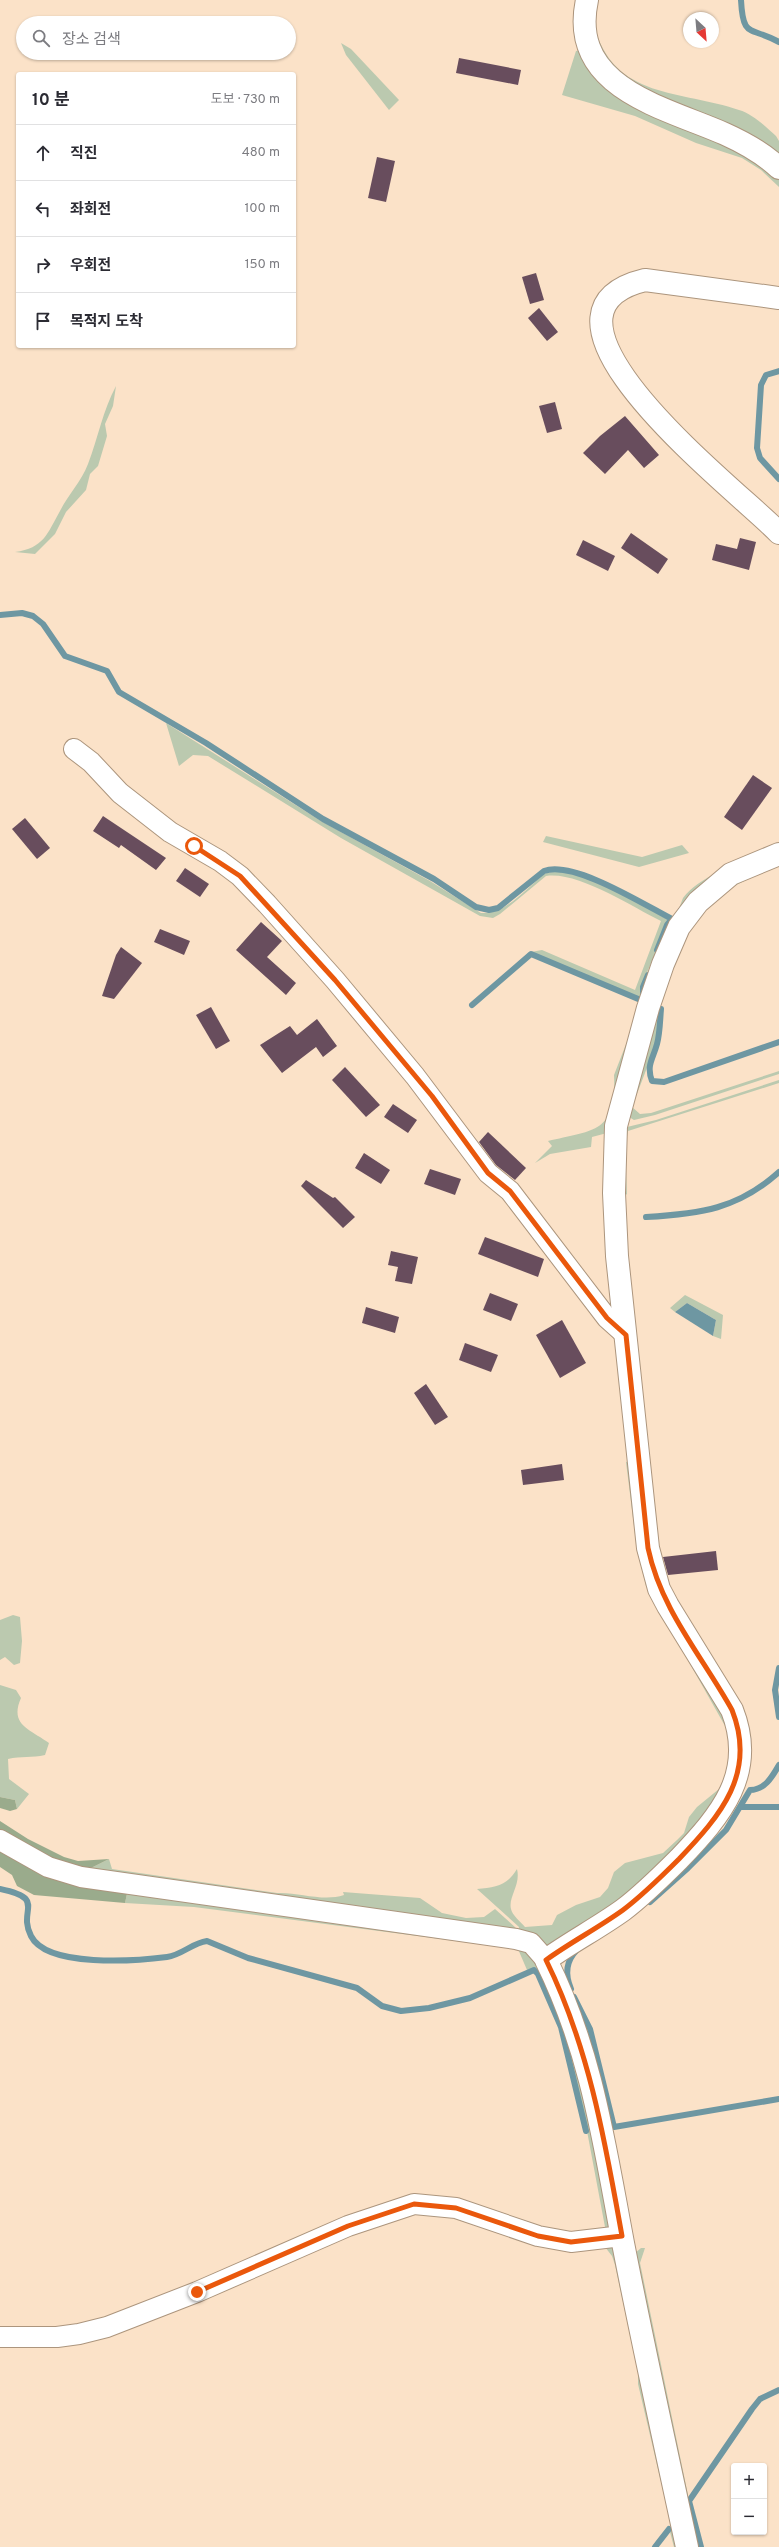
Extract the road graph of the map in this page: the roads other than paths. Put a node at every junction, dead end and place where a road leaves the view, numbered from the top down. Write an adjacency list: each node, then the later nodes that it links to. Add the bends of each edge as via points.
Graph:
1 (587, 0): 2 (street, via 583,20 585,34 601,70 607,76 636,97 742,142)
2 (779, 168)
3 (779, 298): 4 (street, via 645,280 628,284 611,296 603,308 602,324 611,355 653,415 698,461)
4 (779, 533)
5 (74, 748): 7 (street, via 120,793 170,832 220,861 240,876 267,904 335,980 419,1081 488,1173 510,1191 607,1318)
6 (779, 854): 7 (street, via 731,874 708,891 688,913 672,943 648,1008 616,1126 614,1193 617,1256)
7 (626, 1335): 9 (street, via 652,1568 668,1606 732,1710 742,1746 740,1764 734,1784 711,1824 663,1875 622,1910)
8 (0, 1840): 9 (street, via 48,1867 81,1877 516,1939 531,1943)
9 (546, 1960): 10 (street, via 581,2045 600,2114)
10 (622, 2236): 11 (street, via 571,2242 538,2236 456,2208 414,2204 348,2226 197,2292 107,2327 57,2337); 12 (street)
11 (0, 2337)
12 (687, 2547)

